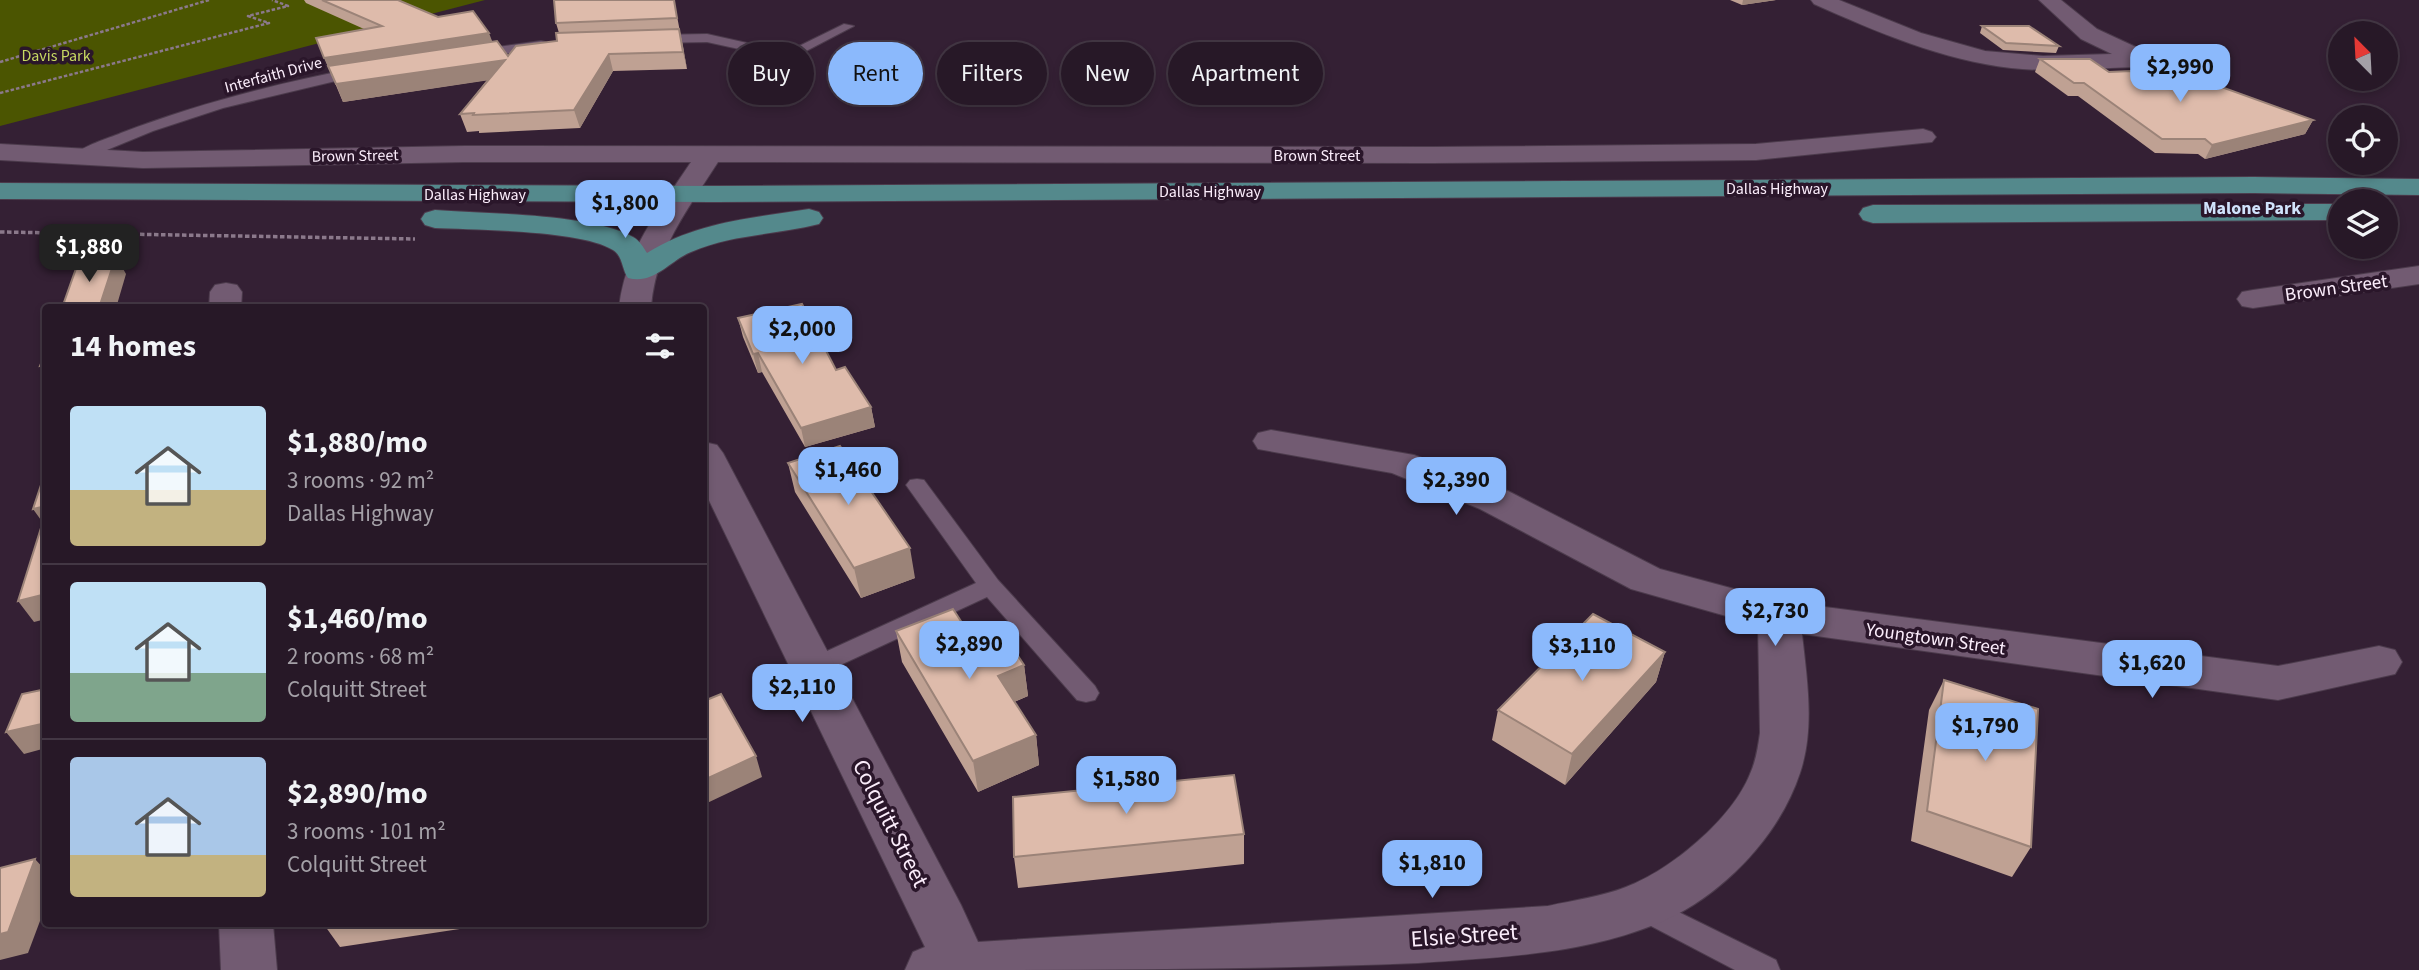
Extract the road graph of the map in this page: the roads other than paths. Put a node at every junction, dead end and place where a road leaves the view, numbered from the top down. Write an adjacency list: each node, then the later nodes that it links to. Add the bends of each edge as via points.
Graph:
1 (1821, 0): 2 (street, via 1921,42 1968,54 2043,63 2145,60 2089,34)
2 (2049, 0)
3 (848, 26): 4 (lane, via 789,56 707,38)
4 (641, 39)
5 (556, 43): 6 (lane)
6 (465, 56)
7 (373, 69): 11 (lane, Interfaith Drive, via 171,120)
8 (1923, 138): 10 (street, Brown Street, via 1756,152)
9 (0, 152): 11 (street, Brown Street)
10 (710, 154): 11 (street, Brown Street, via 143,160); 14 (street)
11 (80, 156)
12 (2419, 187): 14 (main road, Dallas Highway)
13 (0, 191): 14 (main road, Dallas Highway)
14 (684, 194): 22 (street)
15 (2328, 212): 19 (main road)
16 (2398, 212): 17 (main road)
17 (2419, 212)
18 (1783, 214): 21 (main road, Dallas Highway)
19 (1853, 214)
20 (0, 217): 23 (main road, Dallas Highway)
21 (808, 218): 22 (main road, Dallas Highway); 24 (main road, via 711,234 677,247)
22 (667, 219): 23 (main road, Dallas Highway); 24 (street)
23 (425, 229): 24 (main road, via 600,233 625,245 635,255)
24 (639, 272): 27 (street)
25 (2419, 275): 26 (street, Brown Street)
26 (2253, 299)
27 (635, 304)
28 (1271, 441): 32 (street, Youngtown Street, via 1401,463 1494,500 1646,579)
29 (707, 459): 34 (street, Colquitt Street)
30 (917, 485): 31 (lane)
31 (990, 586): 34 (lane); 35 (lane)
32 (1779, 616): 33 (street, Youngtown Street, via 2278,683); 36 (street, Elsie Street, via 1784,723 1775,778 1734,838 1675,888)
33 (2379, 663)
34 (812, 668): 38 (street, Colquitt Street, via 942,922)
35 (1086, 693)
36 (1640, 906): 38 (street, Elsie Street, via 1548,930); 40 (lane)
37 (246, 927): 39 (street)
38 (952, 969)
39 (249, 970)
40 (1765, 970)

